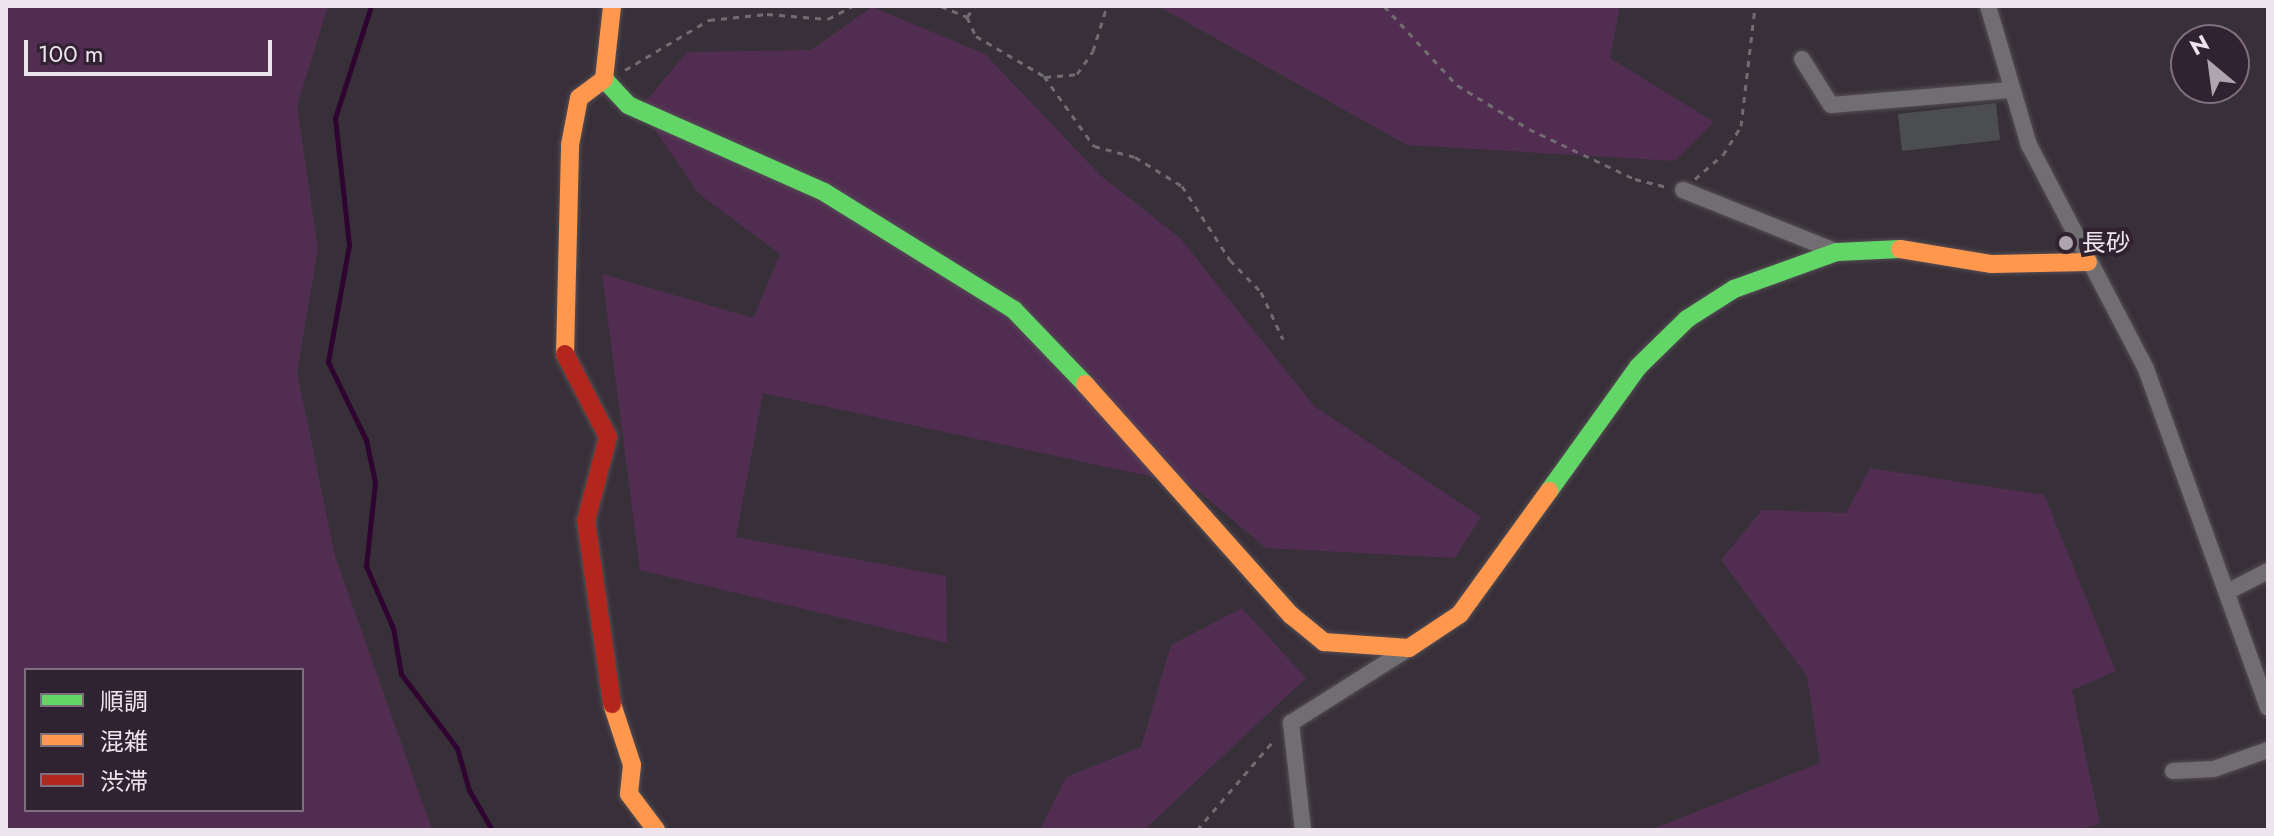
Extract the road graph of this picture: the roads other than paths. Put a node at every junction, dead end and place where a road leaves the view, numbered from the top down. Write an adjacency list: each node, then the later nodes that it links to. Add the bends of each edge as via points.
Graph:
1 (612, 6): 4 (street)
2 (1988, 6): 5 (street)
3 (1802, 59): 5 (street, via 1831,105)
4 (606, 80): 11 (street, via 628,105 824,192 1014,310 1159,462 1291,615 1324,642); 15 (street, via 579,98 570,145 565,354 571,376 608,437 586,521 592,577 607,688 632,765 629,794)
5 (2010, 90): 8 (street, via 2042,178)
6 (1683, 190): 7 (street)
7 (1837, 252): 8 (street, via 1893,248 1992,264); 11 (street, via 1734,289 1687,319 1638,367 1460,614)
8 (2088, 262): 10 (street, via 2146,369)
9 (2268, 571): 10 (street)
10 (2229, 591): 12 (street)
11 (1409, 648): 16 (street, via 1291,723)
12 (2268, 708)
13 (2268, 750): 14 (street, via 2214,769)
14 (2173, 771)
15 (656, 830)
16 (1303, 830)

